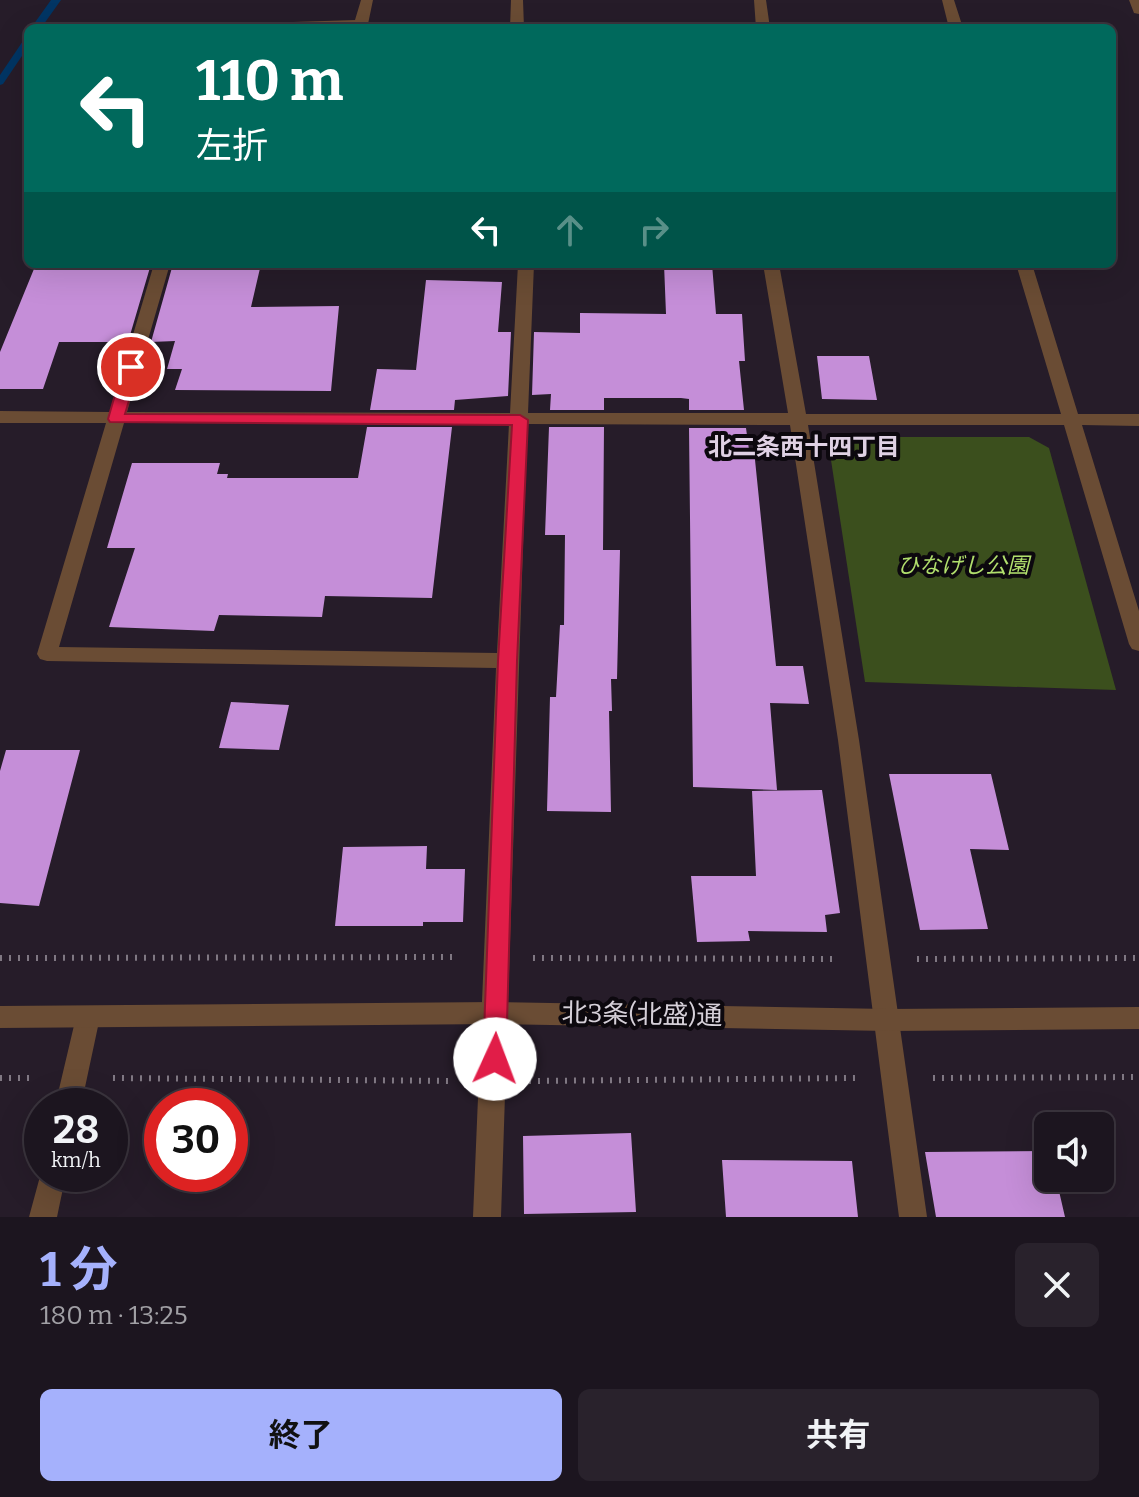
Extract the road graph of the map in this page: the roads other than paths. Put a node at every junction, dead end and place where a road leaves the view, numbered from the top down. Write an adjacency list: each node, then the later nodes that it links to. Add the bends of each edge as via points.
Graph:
1 (367, 0): 7 (street)
2 (517, 0): 8 (street)
3 (760, 0): 9 (street)
4 (948, 0): 10 (street)
5 (1135, 0): 6 (street)
6 (1139, 10)
7 (361, 24)
8 (517, 24)
9 (763, 24)
10 (955, 24)
11 (161, 268): 17 (street)
12 (526, 268): 18 (street)
13 (772, 268): 16 (street)
14 (1025, 268): 19 (street)
15 (0, 417): 17 (street)
16 (799, 418): 18 (street); 19 (street); 27 (street)
17 (116, 419): 18 (street); 22 (street, via 47,654)
18 (520, 420): 22 (street)
19 (1069, 420): 20 (street); 21 (street)
20 (1139, 420)
21 (1139, 644)
22 (507, 661): 23 (street)
23 (497, 1013): 25 (street, 北3条(北盛)通); 27 (street, 北3条(北盛)通); 31 (street)
24 (0, 1017): 25 (street, 北3条(北盛)通)
25 (88, 1017): 28 (street)
26 (1139, 1018): 27 (street, 北3条(北盛)通)
27 (888, 1020): 32 (street)
28 (72, 1088)
29 (49, 1192): 30 (street)
30 (43, 1217)
31 (487, 1217)
32 (913, 1217)

